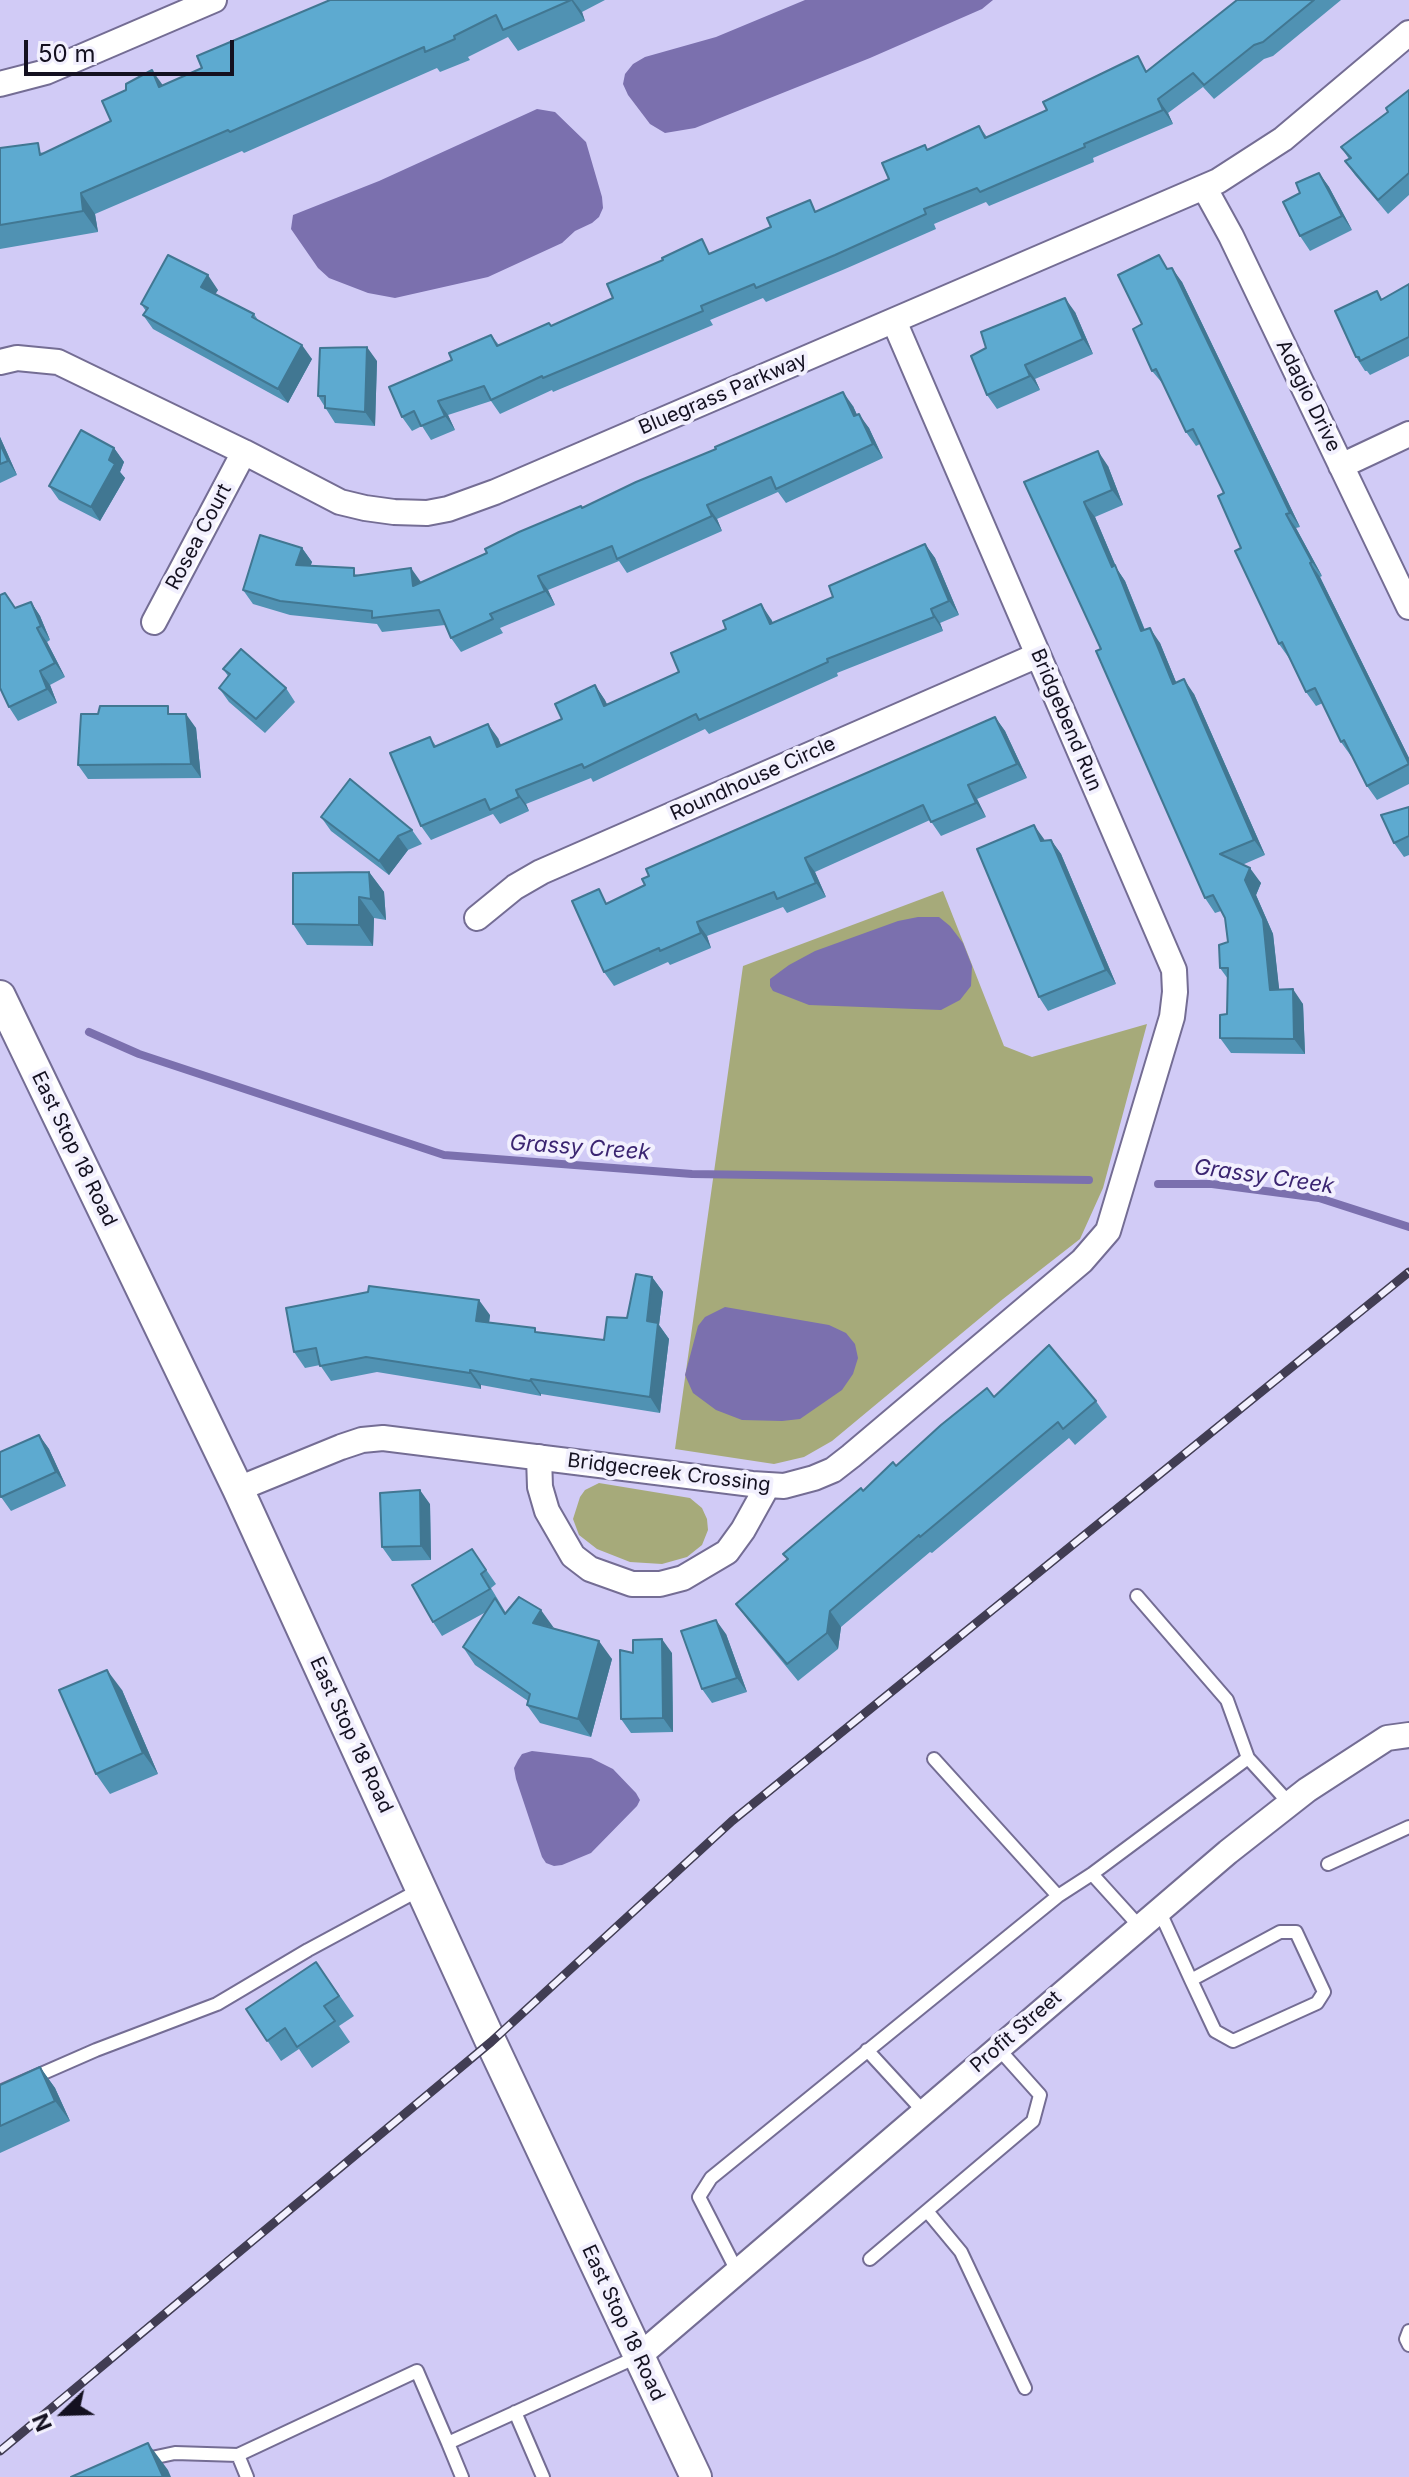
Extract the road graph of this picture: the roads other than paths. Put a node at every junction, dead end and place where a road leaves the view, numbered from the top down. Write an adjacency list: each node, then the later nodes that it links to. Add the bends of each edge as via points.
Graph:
1 (214, 0): 3 (street, via 46,72)
2 (1409, 33): 4 (street, Bluegrass Parkway, via 1265,152)
3 (0, 84)
4 (1204, 187): 5 (street, Bluegrass Parkway); 9 (street, Adagio Drive)
5 (894, 321): 8 (street, Bluegrass Parkway, via 448,509 394,512 340,502); 12 (street, Bridgebend Run)
6 (0, 362): 8 (street, Bluegrass Parkway, via 58,362)
7 (1409, 434): 9 (street)
8 (244, 452): 11 (street, Rosea Court)
9 (1341, 466): 10 (street, Adagio Drive)
10 (1409, 607)
11 (154, 622)
12 (1038, 655): 13 (street, Roundhouse Circle, via 541,872); 15 (street, Bridgebend Run, via 1174,970 1172,1017)
13 (477, 918)
14 (0, 996): 18 (street, East Stop 18 Road)
15 (1111, 1225): 17 (street, Bridgecreek Crossing, via 1082,1261 842,1463 814,1478)
16 (539, 1457): 17 (street, Bridgecreek Crossing); 17 (street, via 547,1511 573,1556 590,1569 632,1584 683,1578 727,1552); 18 (street, Bridgecreek Crossing, via 362,1440)
17 (768, 1485)
18 (238, 1489): 27 (street, East Stop 18 Road)
19 (1137, 1596): 21 (lane, via 1227,1700)
20 (1409, 1735): 23 (street, Profit Street, via 1387,1738)
21 (1248, 1758): 23 (lane); 26 (lane)
22 (934, 1759): 28 (lane)
23 (1290, 1804): 29 (street, Profit Street)
24 (1409, 1827): 25 (lane)
25 (1328, 1864)
26 (1092, 1874): 28 (lane); 30 (lane)
27 (421, 1889): 34 (lane, via 217,2004); 41 (street, East Stop 18 Road)
28 (1058, 1896): 33 (lane)
29 (1159, 1910): 30 (street, Profit Street); 31 (lane)
30 (1140, 1927): 32 (street, Profit Street)
31 (1191, 1980): 31 (lane, via 1215,2031 1233,2041 1317,2003 1324,1992 1296,1932 1280,1932)
32 (997, 2047): 35 (street, Profit Street); 36 (lane, via 1040,2095 1033,2121)
33 (867, 2050): 35 (lane); 38 (lane, via 711,2178 699,2197)
34 (0, 2092)
35 (924, 2112): 38 (street, Profit Street)
36 (927, 2211): 37 (lane); 42 (lane, via 961,2252)
37 (870, 2259)
38 (737, 2271): 41 (street, Profit Street)
39 (1409, 2331): 40 (lane)
40 (1409, 2345)
41 (639, 2356): 43 (lane); 50 (street, East Stop 18 Road)
42 (1025, 2388)
43 (515, 2412): 44 (lane); 49 (lane)
44 (448, 2443): 45 (lane, via 417,2371); 48 (lane)
45 (238, 2455): 46 (lane, via 175,2453); 47 (lane)
46 (128, 2466)
47 (247, 2477)
48 (462, 2477)
49 (543, 2477)
50 (696, 2477)

